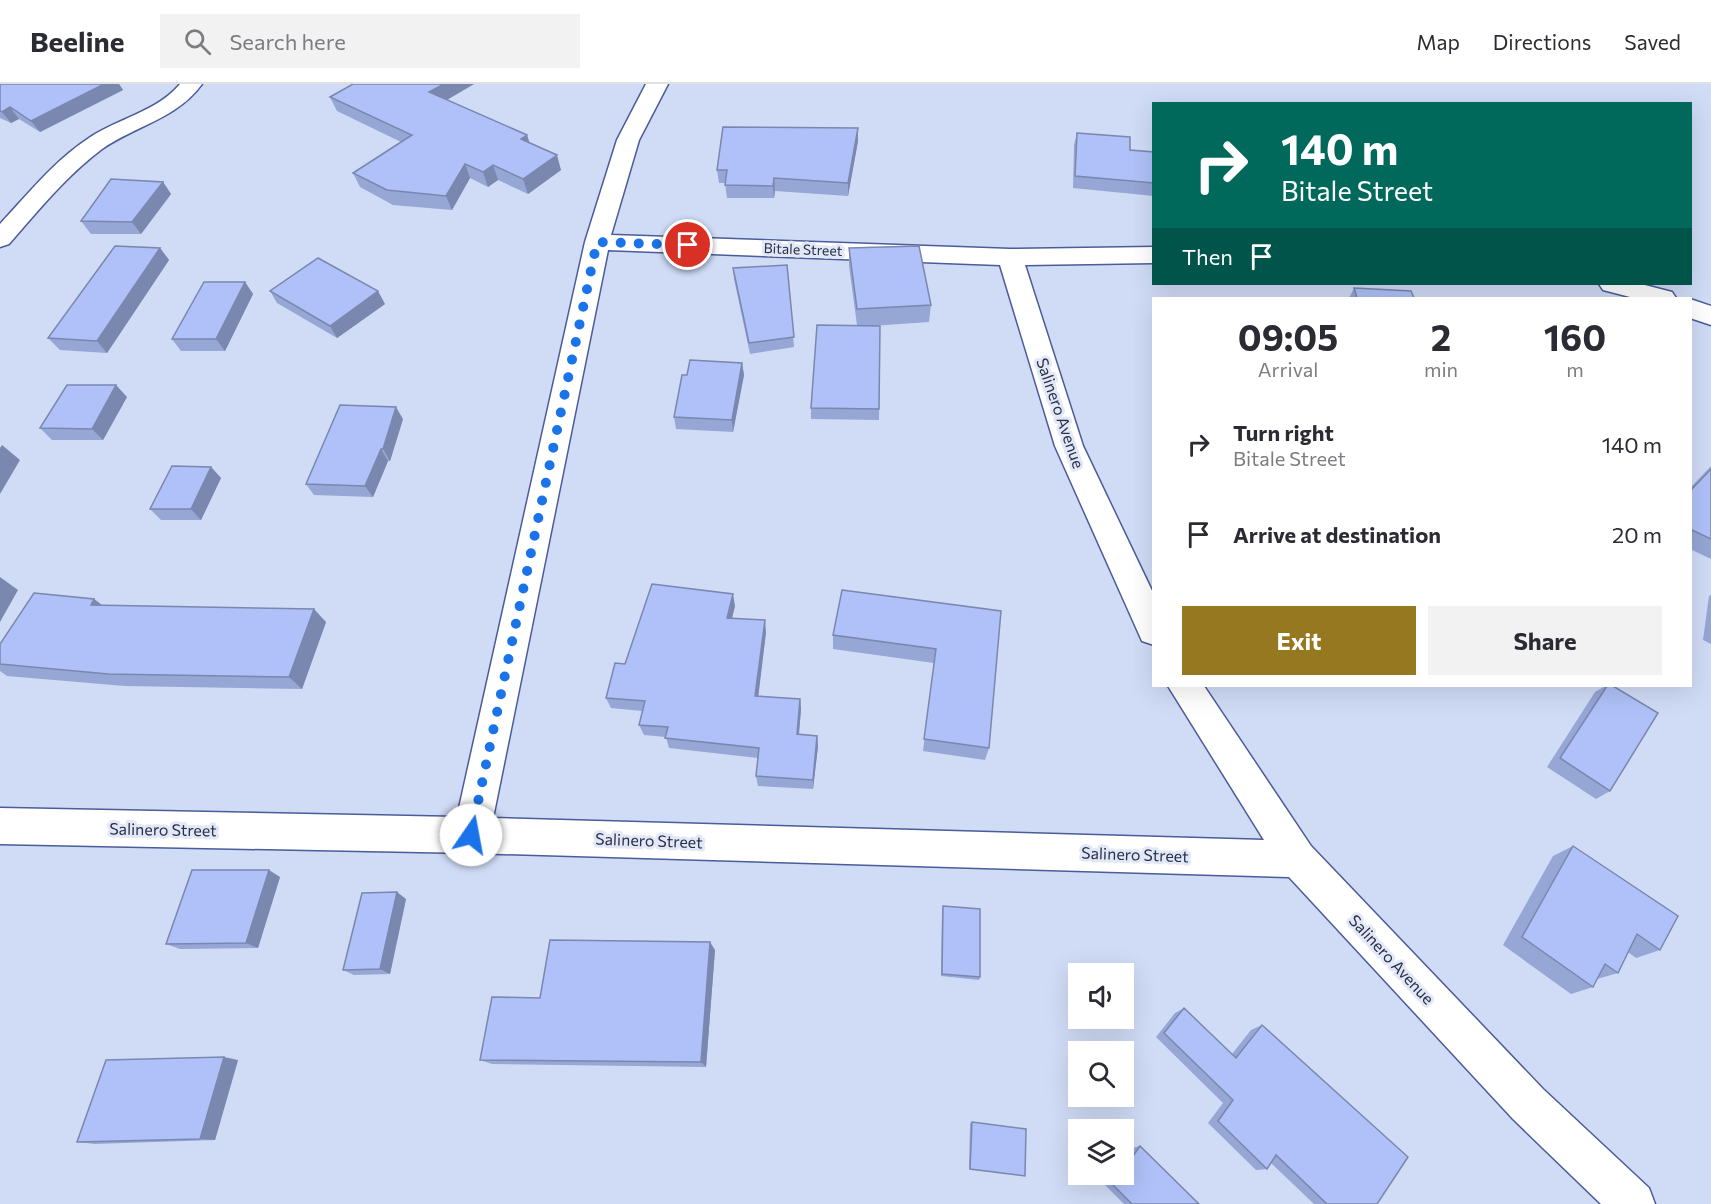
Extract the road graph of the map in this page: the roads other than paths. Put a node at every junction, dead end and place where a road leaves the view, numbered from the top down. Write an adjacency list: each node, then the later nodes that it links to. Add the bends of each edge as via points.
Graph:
1 (191, 84): 3 (street, via 171,103 76,158)
2 (657, 84): 4 (street, via 642,105 620,162)
3 (0, 239)
4 (597, 242): 6 (street, Bitale Street); 14 (street)
5 (1152, 255): 6 (street, Bitale Street)
6 (1010, 257): 11 (street, Salinero Avenue, via 1069,446)
7 (1616, 285): 8 (street)
8 (1659, 297)
9 (1692, 309): 10 (street)
10 (1711, 316)
11 (1152, 627)
12 (1186, 687): 15 (street, Salinero Avenue)
13 (0, 826): 14 (street, Salinero Street)
14 (471, 835): 15 (street, Salinero Street)
15 (1298, 859): 16 (street, Salinero Avenue, via 1528,1104)
16 (1633, 1204)

